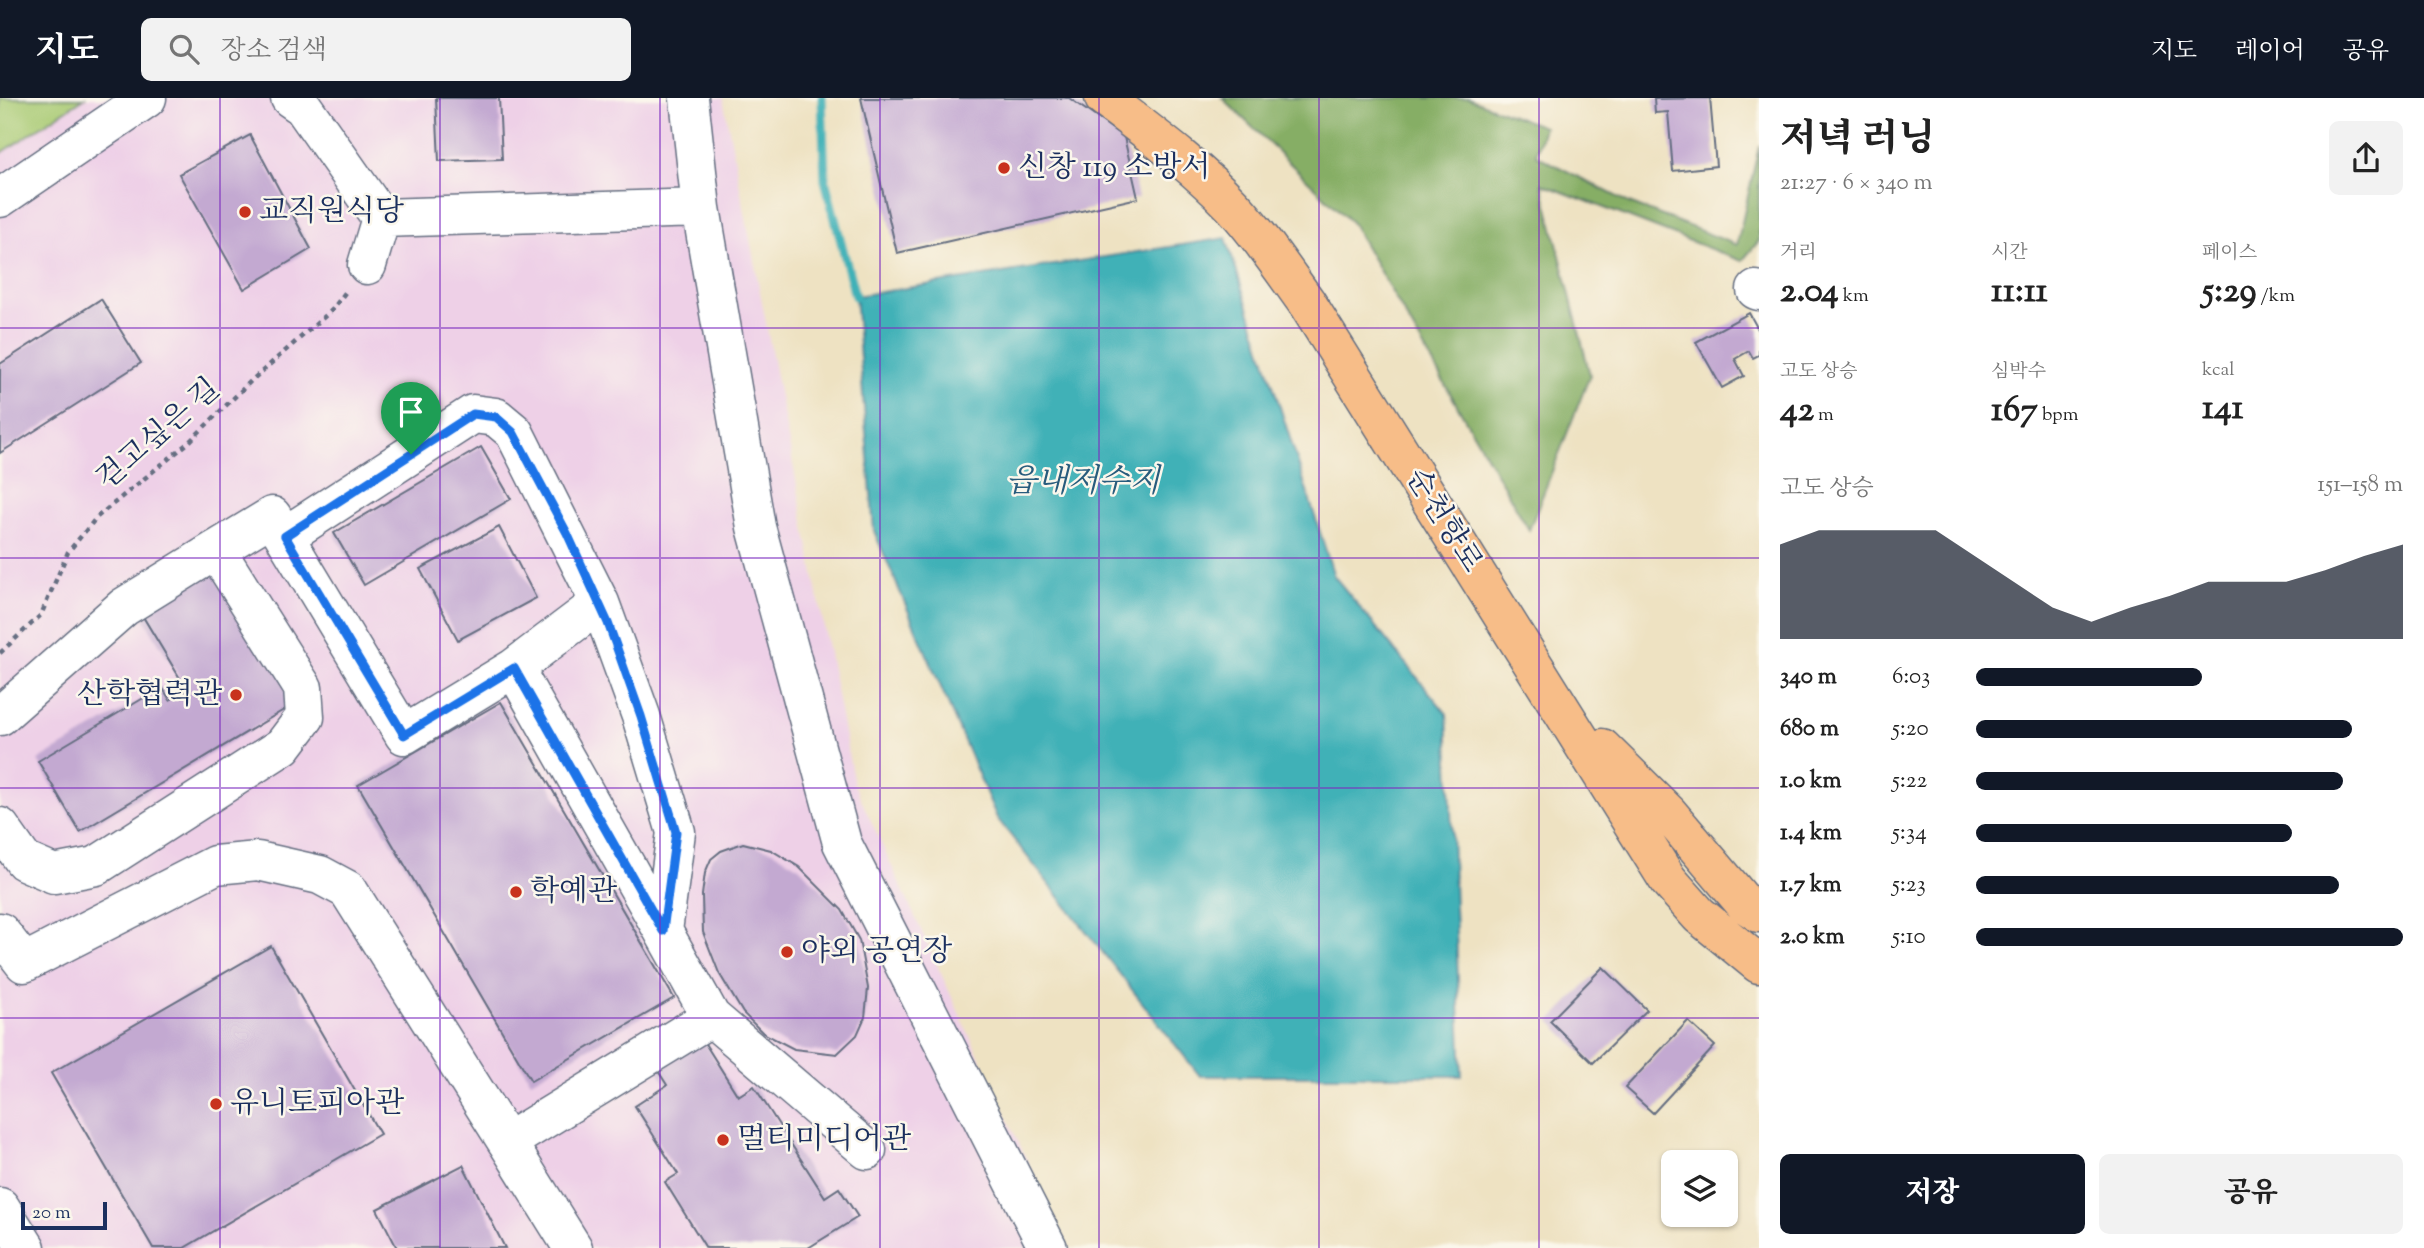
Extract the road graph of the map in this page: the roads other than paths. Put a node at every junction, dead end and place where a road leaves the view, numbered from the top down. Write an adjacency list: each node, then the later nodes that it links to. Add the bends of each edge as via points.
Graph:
1 (147, 98): 5 (lane)
2 (290, 98): 7 (lane, via 303,107)
3 (690, 98): 6 (lane)
4 (1104, 98): 13 (main road, 순천향로, via 1232,205 1269,252 1307,303)
5 (0, 198)
6 (701, 208): 7 (lane); 26 (lane, via 755,527 842,842)
7 (381, 218): 8 (lane)
8 (367, 265)
9 (285, 536): 10 (lane, via 272,516); 11 (lane, via 473,414 496,417 513,432); 12 (lane, via 404,735)
10 (216, 550): 14 (lane, via 124,607); 15 (lane, via 303,688 305,717 283,746 96,866 54,874 24,861)
11 (600, 603): 12 (lane); 17 (lane, via 676,832)
12 (514, 668): 17 (lane)
13 (1558, 705): 16 (main road, via 1668,813); 19 (main road, 순천향로, via 1668,880 1699,915)
14 (0, 716)
15 (0, 827)
16 (1754, 908)
17 (663, 931): 20 (lane)
18 (0, 932): 21 (lane, via 24,963 215,865 258,861 320,875 348,890)
19 (1759, 964)
20 (712, 1017): 21 (lane); 22 (lane)
21 (507, 1142): 25 (lane)
22 (867, 1150)
23 (0, 1207): 24 (lane)
24 (26, 1248)
25 (573, 1248)
26 (1048, 1248)

